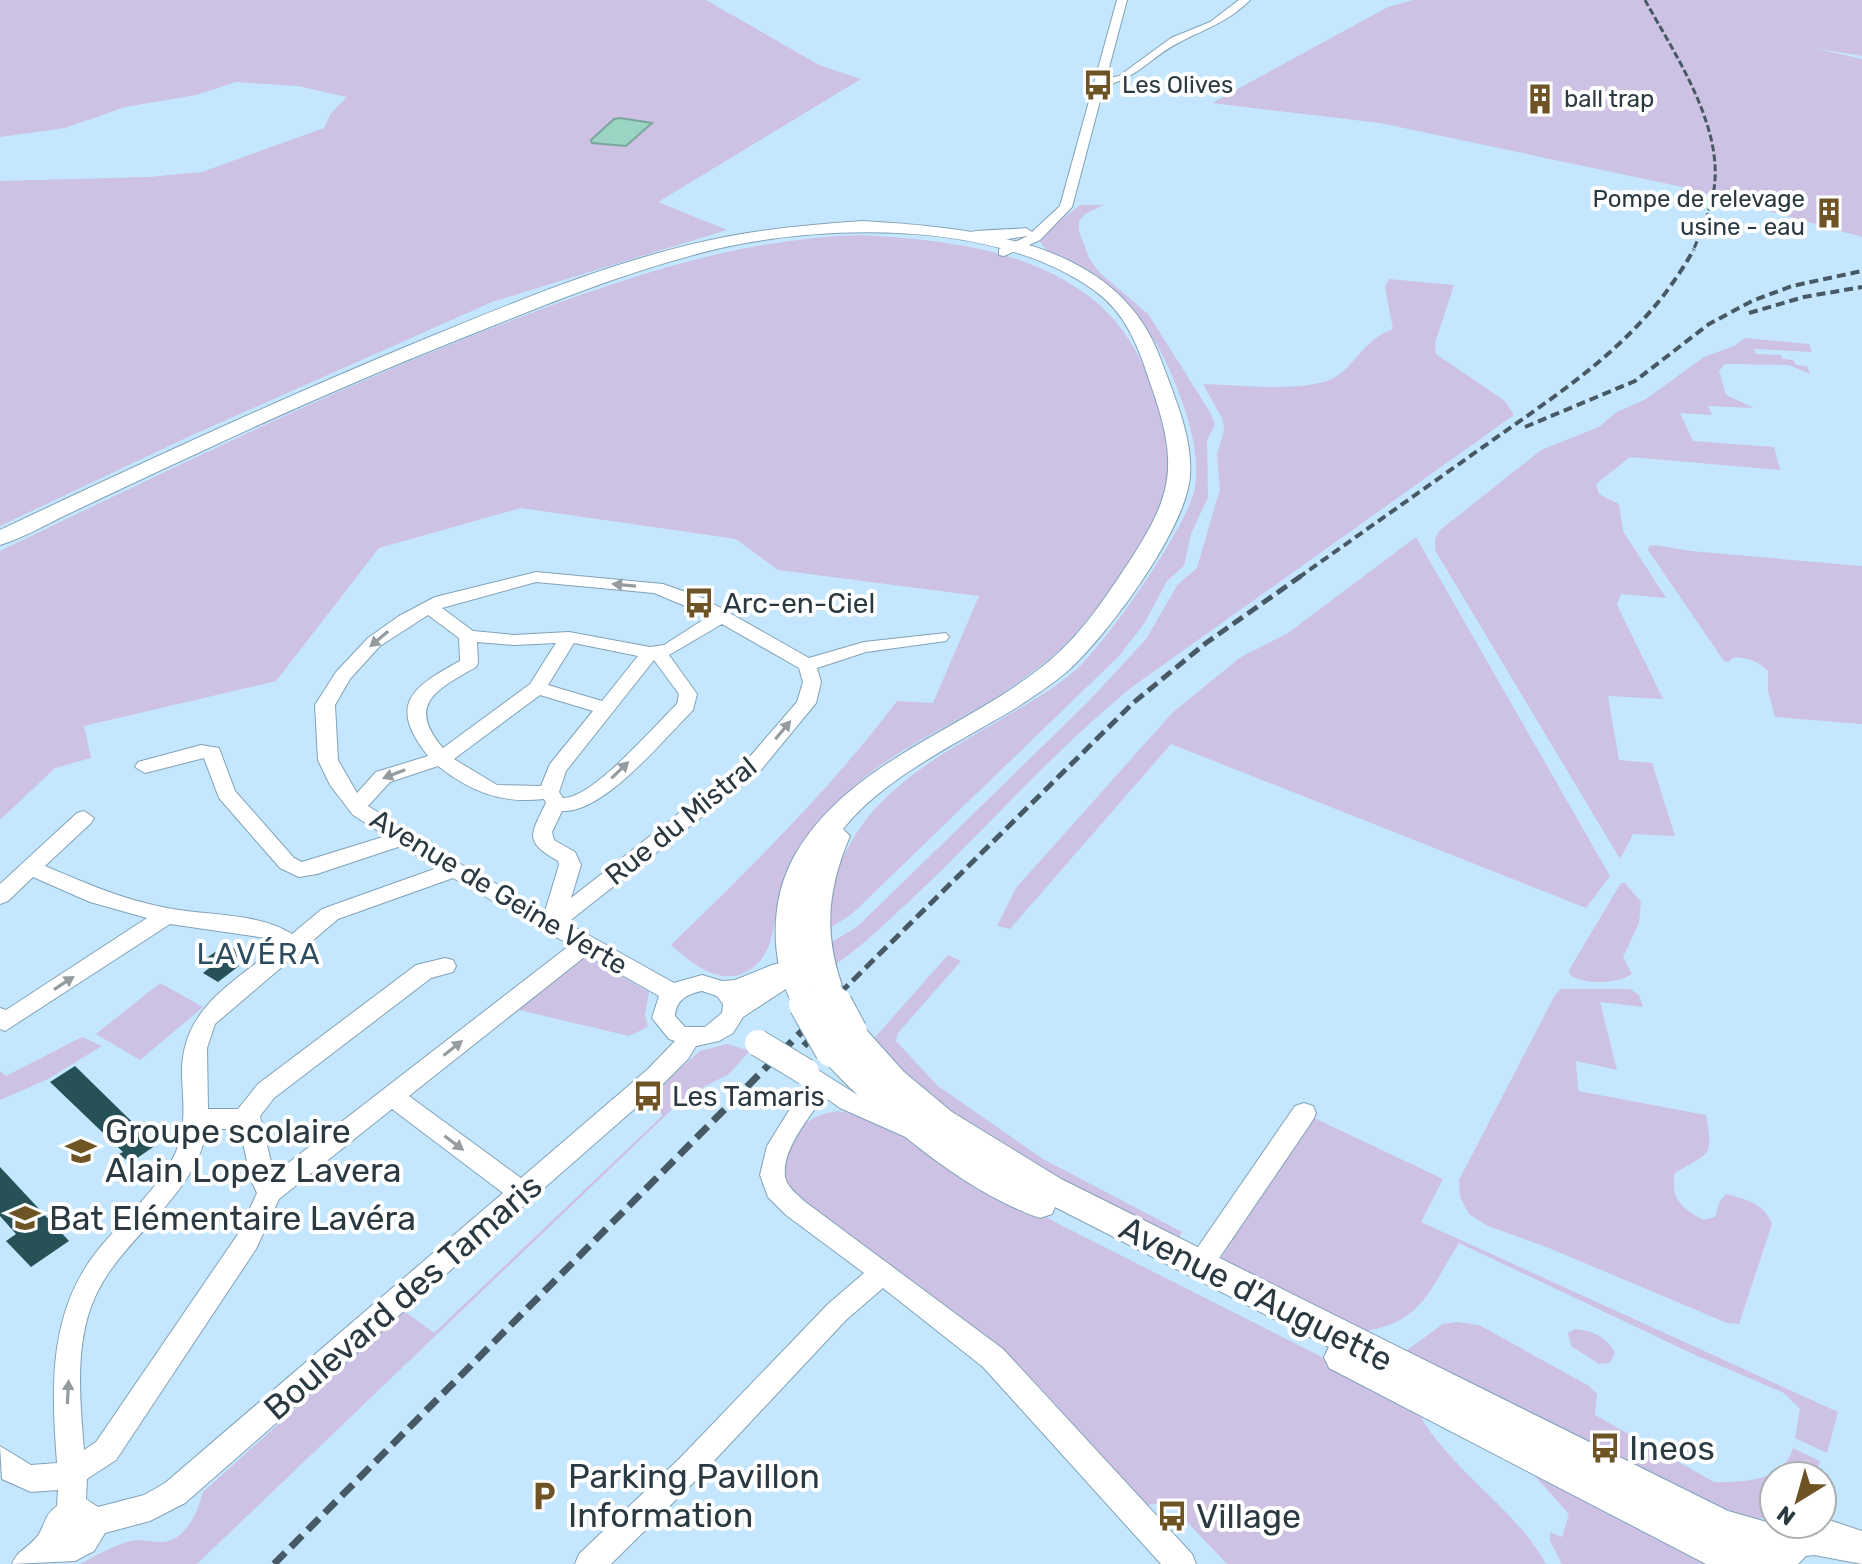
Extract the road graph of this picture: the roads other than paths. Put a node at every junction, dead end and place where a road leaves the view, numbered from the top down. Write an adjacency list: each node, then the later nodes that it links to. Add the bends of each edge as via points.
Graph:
1 (1122, 0): 3 (street)
2 (1245, 0): 4 (street, via 1214,24 1175,40)
3 (1103, 65): 4 (street); 5 (street)
4 (1136, 70): 5 (street, via 1113,83)
5 (1098, 84): 6 (street, via 1068,202 1052,221)
6 (1018, 243): 7 (main road, via 809,234 725,247); 7 (main road, via 870,226 818,227 679,252); 8 (main road, via 1044,266 1085,287 1120,318); 8 (main road, via 1121,304)
7 (555, 296): 9 (main road, via 293,401)
8 (1152, 361): 22 (main road, via 1176,429 1181,483 1167,519 1106,615 1046,676 909,759)
9 (0, 538)
10 (429, 607): 11 (street, Avenue de Geine Verte, one-way to 10, via 657,588 536,577); 12 (street); 23 (street, Avenue de Geine Verte, one-way to 23, via 374,642 325,705 328,760)
11 (720, 617): 15 (street, via 670,649); 16 (street, Avenue de Geine Verte)
12 (468, 636): 13 (street); 19 (street, via 469,663 429,685 419,699 416,716 425,739)
13 (569, 637): 15 (street); 17 (street)
14 (940, 637): 16 (street, via 864,647)
15 (654, 653): 18 (street); 21 (street, one-way to 15, via 565,806 597,793 686,706 688,694)
16 (807, 665): 31 (street, Rue du Mistral, one-way to 16, via 754,765 806,703 812,682)
17 (537, 688): 18 (street); 19 (street)
18 (608, 709): 21 (street, via 557,769)
19 (442, 758): 21 (street, via 483,787); 23 (street, one-way to 23, via 383,777)
20 (145, 767): 25 (street, via 212,752 226,793 299,870)
21 (552, 797): 31 (street, via 544,844 568,857 570,865)
22 (856, 801): 29 (main road, via 814,847); 36 (main road, Avenue d'Auguette, via 818,880)
23 (357, 805): 25 (street, Avenue de Geine Verte)
24 (84, 818): 26 (street)
25 (401, 838): 27 (street, Avenue de Geine Verte)
26 (29, 867): 28 (street); 30 (street, via 98,897)
27 (455, 870): 31 (street, Avenue de Geine Verte); 32 (street, via 330,914)
28 (0, 896)
29 (792, 900): 35 (street, via 777,951); 36 (main road, via 791,951)
30 (166, 916): 32 (street, via 271,931); 39 (street, one-way to 30, via 5,1022)
31 (552, 924): 33 (street, Avenue de Geine Verte)
32 (294, 945): 48 (street, via 200,1029 192,1084)
33 (585, 945): 38 (street, Avenue de Geine Verte); 44 (street, one-way to 33)
34 (445, 966): 49 (street, via 424,971 266,1091)
35 (762, 976): 36 (street, via 778,970); 37 (street)
36 (813, 983): 40 (street); 42 (main road, Avenue d'Auguette, bridge, via 815,1024)
37 (724, 989): 38 (street, via 702,983); 40 (street, via 732,995)
38 (673, 993): 41 (street, via 663,1018)
39 (0, 1017)
40 (731, 1019): 41 (street, via 710,1035); 43 (street, bridge, via 758,1043)
41 (690, 1037): 52 (street, Boulevard des Tamaris, via 673,1060)
42 (841, 1041): 50 (main road, Avenue d'Auguette, via 881,1100); 53 (main road, Avenue d'Auguette, via 964,1137 1049,1189)
43 (813, 1076): 45 (street); 47 (street)
44 (392, 1096): 51 (street); 52 (street, one-way to 52)
45 (848, 1101): 47 (street, via 815,1106); 50 (street)
46 (1304, 1113): 53 (street)
47 (798, 1115): 54 (street, via 775,1161 777,1190)
48 (195, 1119): 49 (street); 56 (street, one-way to 48, via 67,1426 74,1315 93,1275 182,1162)
49 (244, 1119): 51 (street, via 253,1127)
50 (926, 1136): 63 (main road, Avenue d'Auguette, via 1035,1202)
51 (270, 1192): 56 (street, via 247,1241 117,1439 95,1460)
52 (522, 1193): 57 (street, Boulevard des Tamaris, via 175,1493 150,1507)
53 (1200, 1265): 59 (main road, Avenue d'Auguette)
54 (883, 1272): 61 (street, via 837,1312); 62 (street, via 1003,1368)
55 (0, 1459): 56 (street, via 31,1478)
56 (72, 1470): 57 (street)
57 (82, 1517): 60 (street, via 88,1537 63,1549 54,1543)
58 (1862, 1550): 59 (main road, Avenue d'Auguette, via 1837,1538 1807,1536)
59 (1783, 1554)
60 (27, 1564)
61 (590, 1564)
62 (1181, 1564)
63 (1745, 1564)

